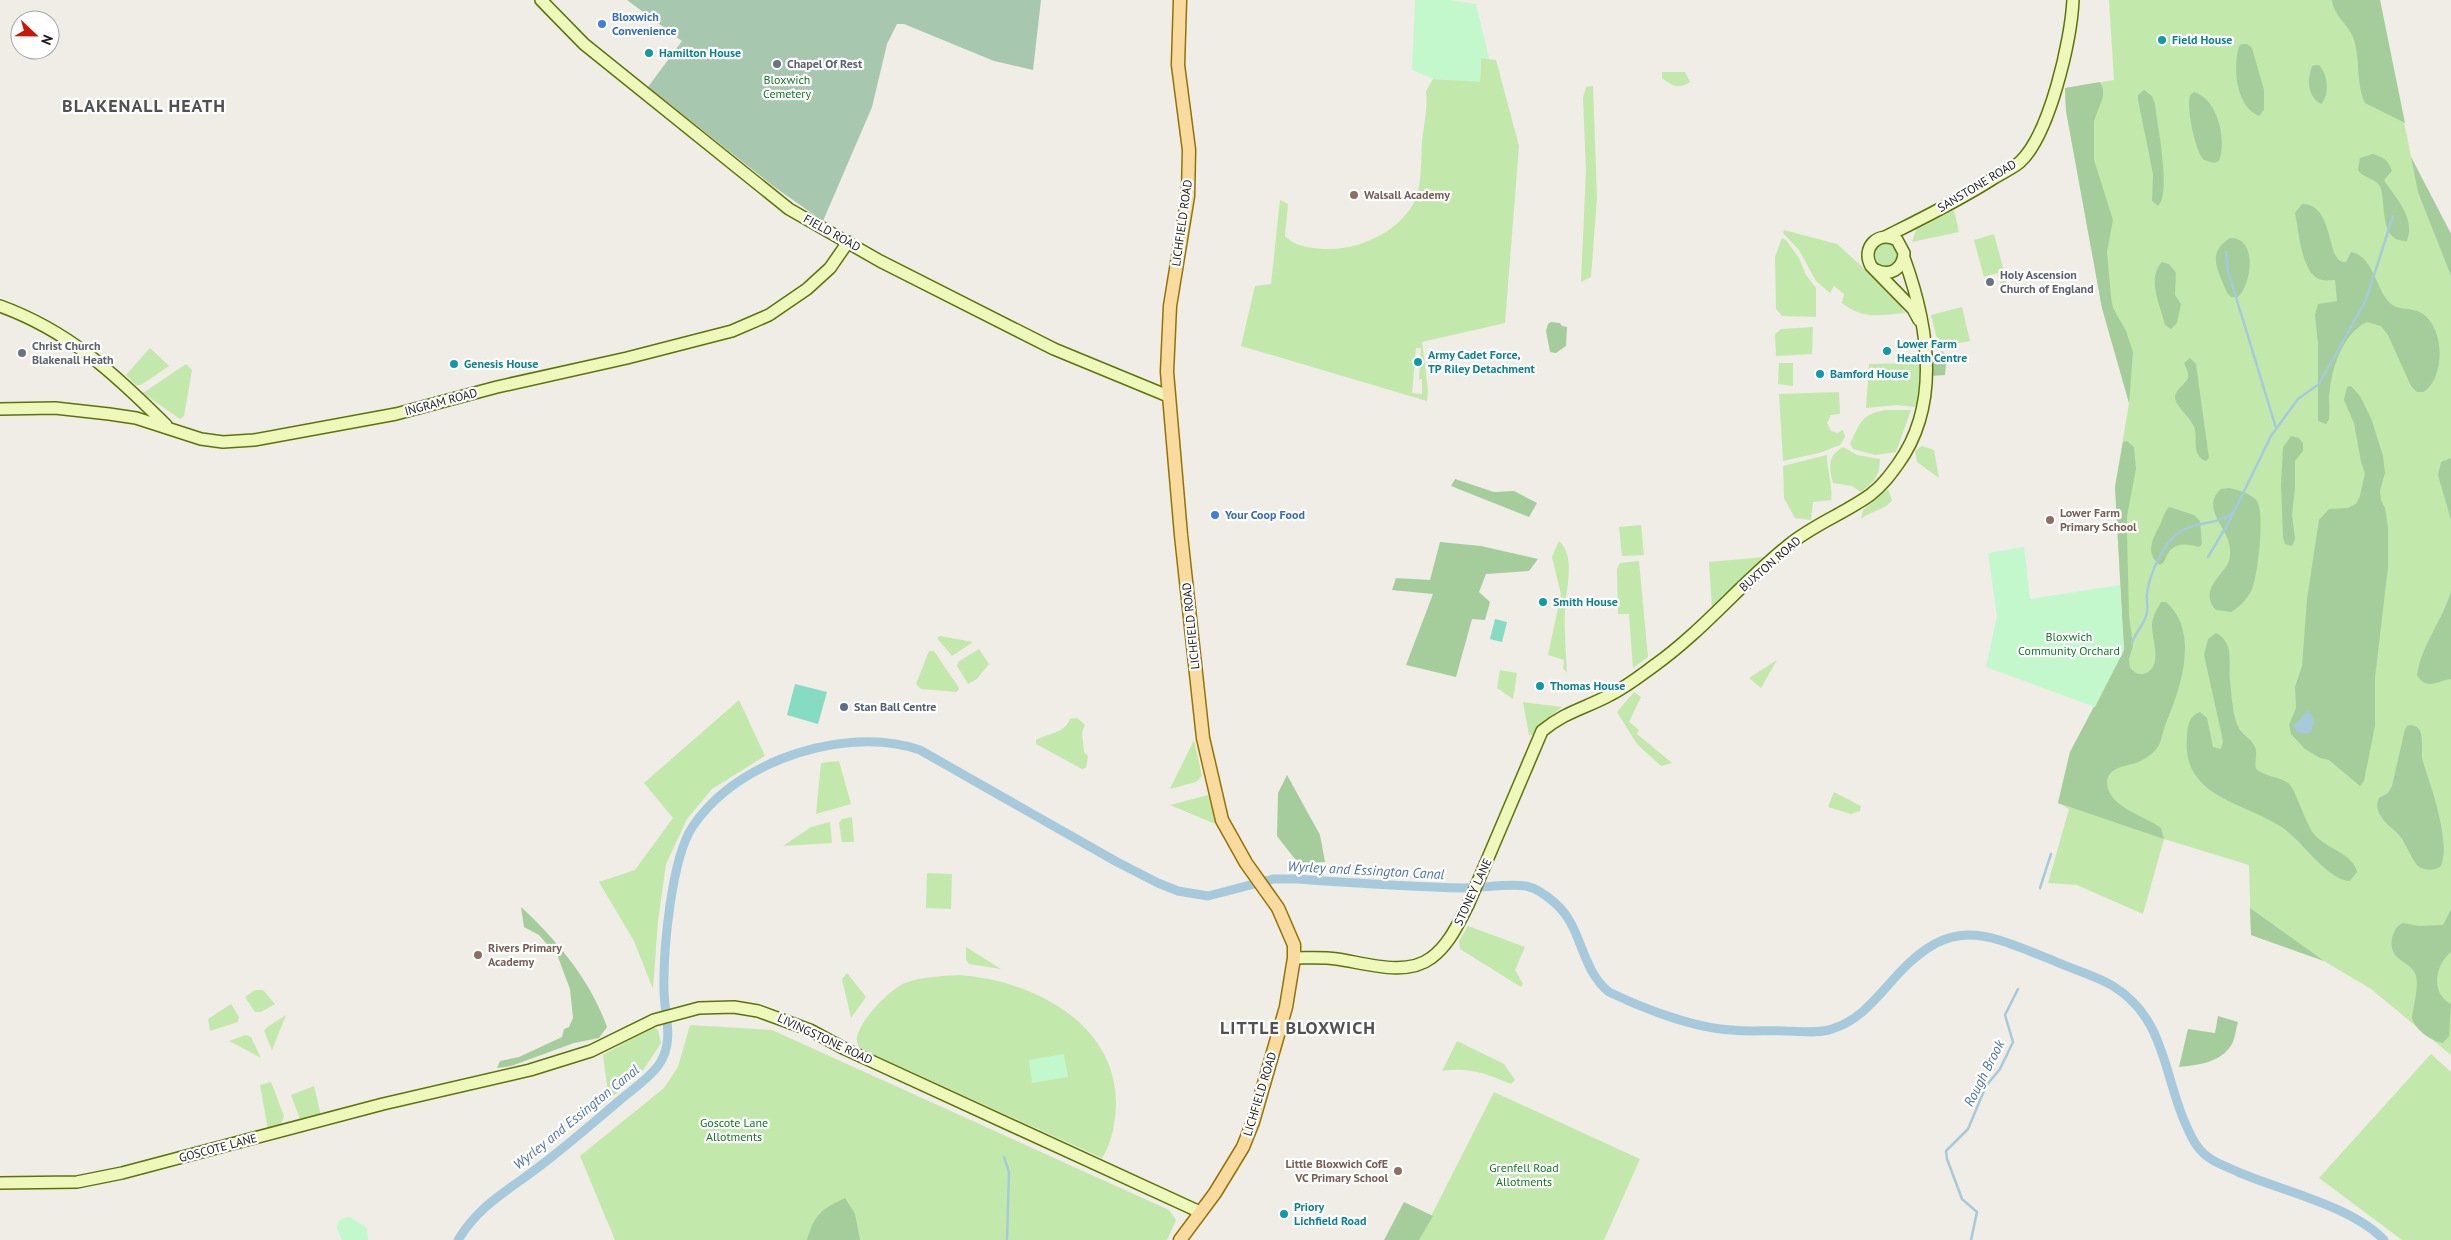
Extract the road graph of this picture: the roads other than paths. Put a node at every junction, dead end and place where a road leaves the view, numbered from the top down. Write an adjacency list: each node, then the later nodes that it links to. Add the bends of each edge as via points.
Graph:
1 (541, 0): 6 (street, FIELD ROAD, via 584,44 789,209)
2 (1180, 0): 11 (main road, LICHFIELD ROAD, via 1178,65 1189,150 1188,196 1170,306)
3 (2073, 0): 4 (street, SANSTONE ROAD, via 2055,89 2042,129 2020,161 1974,191)
4 (1915, 222): 5 (street, SANSTONE ROAD); 7 (street)
5 (1887, 236): 7 (street, via 1897,240); 8 (street, via 1876,240 1868,249 1869,261)
6 (848, 242): 11 (street, FIELD ROAD, via 1054,350); 15 (street, INGRAM ROAD, via 830,268 807,289 768,314 732,331 693,342 396,414 254,440 223,442 201,439)
7 (1904, 253): 8 (street, via 1893,272); 10 (street, BUXTON ROAD)
8 (1876, 270): 10 (street, BUXTON ROAD, via 1913,309)
9 (0, 306): 12 (street, via 54,332 91,356)
10 (1925, 333): 16 (street, BUXTON ROAD, via 1927,379 1922,411 1909,448 1886,479 1870,494 1790,544 1658,663 1608,696)
11 (1168, 396): 17 (main road, LICHFIELD ROAD, via 1203,738 1222,820 1285,921 1294,945)
12 (140, 399): 14 (street); 15 (street)
13 (0, 409): 14 (street, INGRAM ROAD, via 55,408)
14 (136, 418): 15 (street, INGRAM ROAD)
15 (167, 426)
16 (1578, 708): 17 (street, STONEY LANE, via 1559,717 1542,731 1468,904 1445,945 1431,959 1414,966 1398,967 1321,957)
17 (1294, 958): 20 (main road, LICHFIELD ROAD, via 1286,1007 1253,1122 1243,1147)
18 (433, 1092): 19 (street, GOSCOTE LANE, via 98,1179); 20 (street, LIVINGSTONE ROAD, via 576,1056 654,1020 686,1011 734,1007 781,1018)
19 (0, 1183)
20 (1200, 1212): 21 (main road, LICHFIELD ROAD)
21 (1180, 1240)

